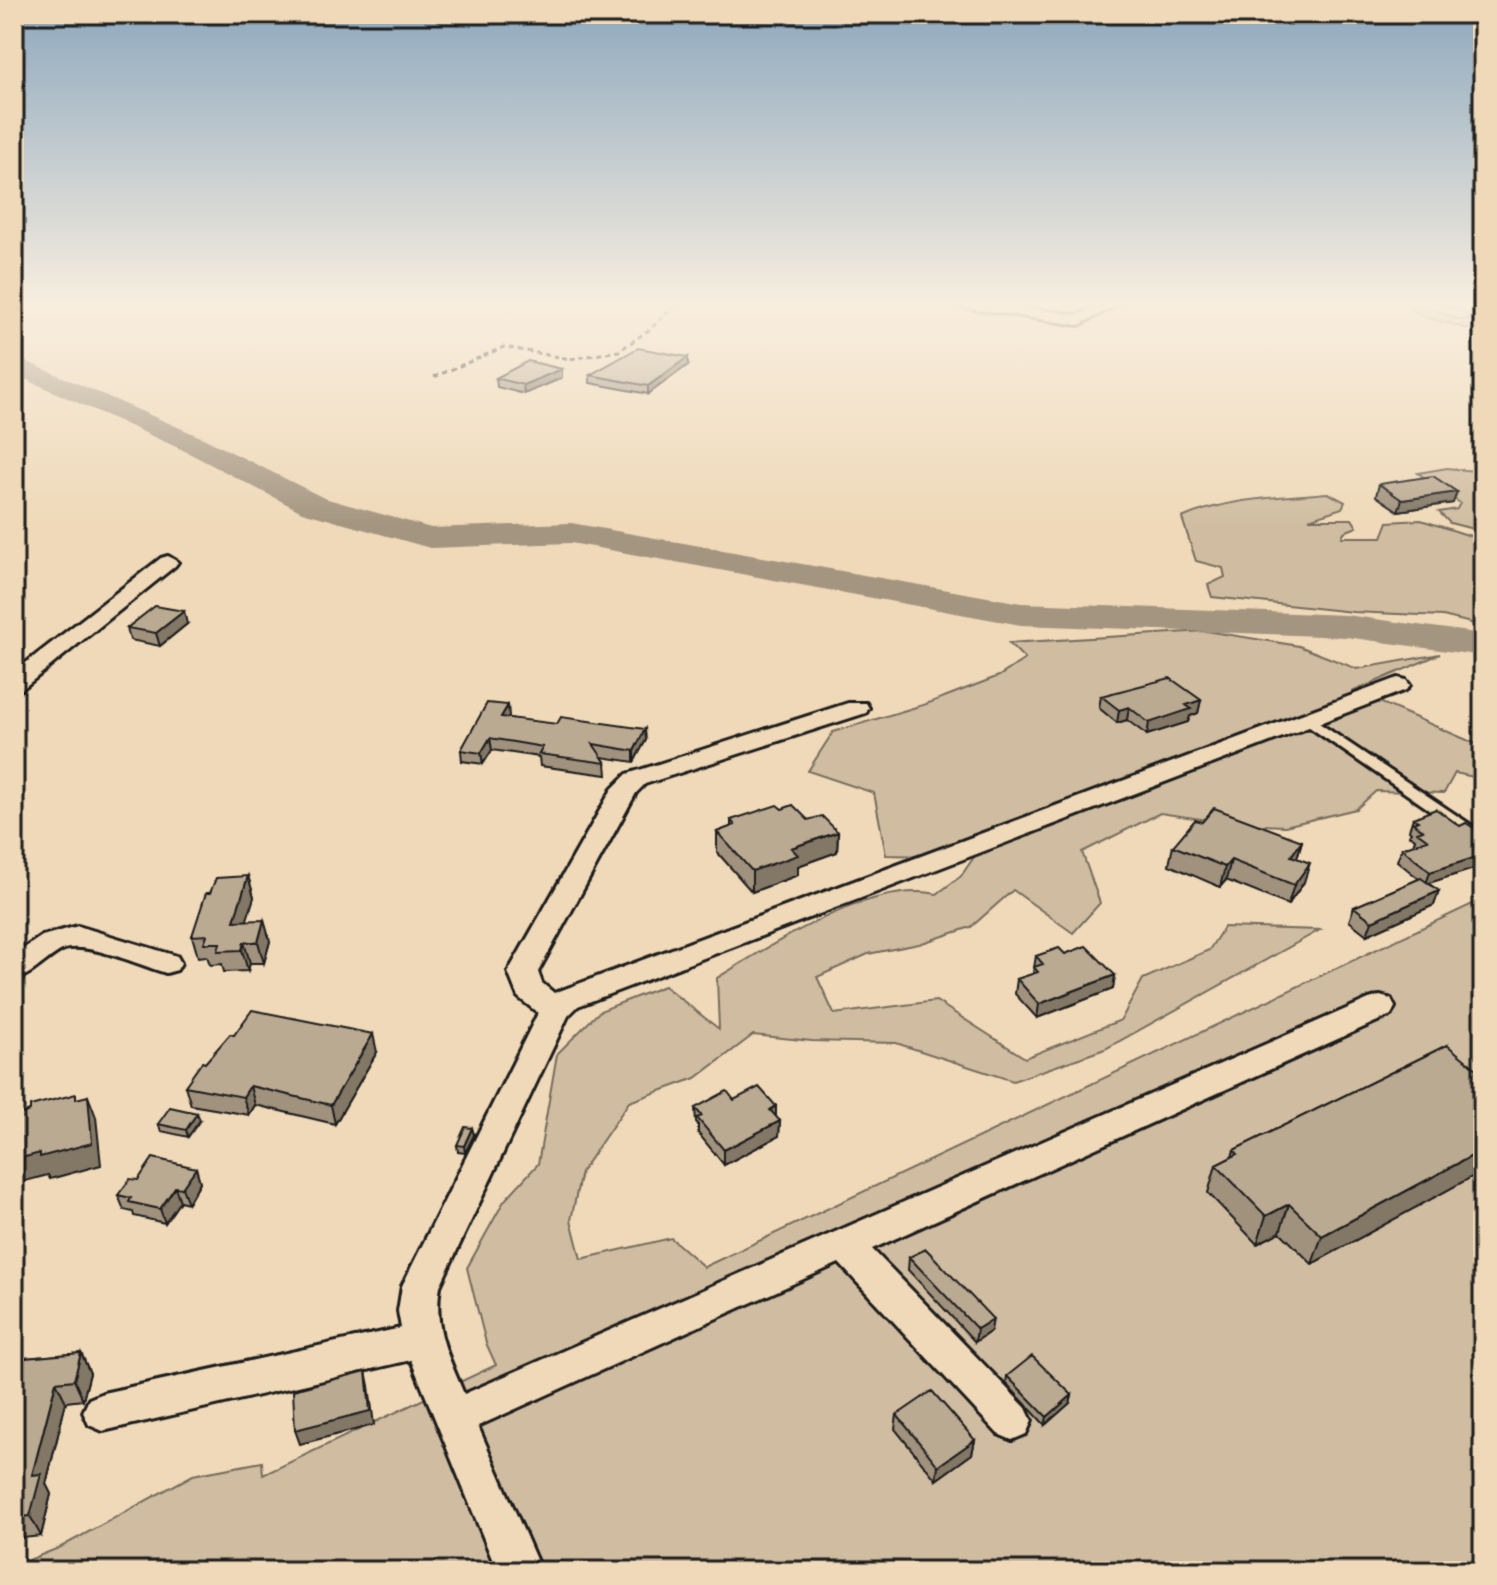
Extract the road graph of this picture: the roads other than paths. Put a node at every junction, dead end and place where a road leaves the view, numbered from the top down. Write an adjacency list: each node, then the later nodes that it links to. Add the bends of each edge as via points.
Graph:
1 (168, 562): 2 (street)
2 (14, 684)
3 (1398, 685): 5 (street)
4 (857, 708): 10 (street, via 656,771 625,789 523,972 529,989)
5 (1307, 719): 6 (lane); 10 (street, via 582,991)
6 (1483, 840)
7 (166, 963): 8 (street, via 78,936 52,943)
8 (14, 970)
9 (1380, 1007): 11 (street)
10 (555, 1010): 12 (street, via 421,1286 417,1311)
11 (845, 1245): 14 (street); 15 (street)
12 (422, 1340): 13 (street); 14 (street)
13 (103, 1412)
14 (455, 1417): 16 (street)
15 (1012, 1421)
16 (519, 1571)

